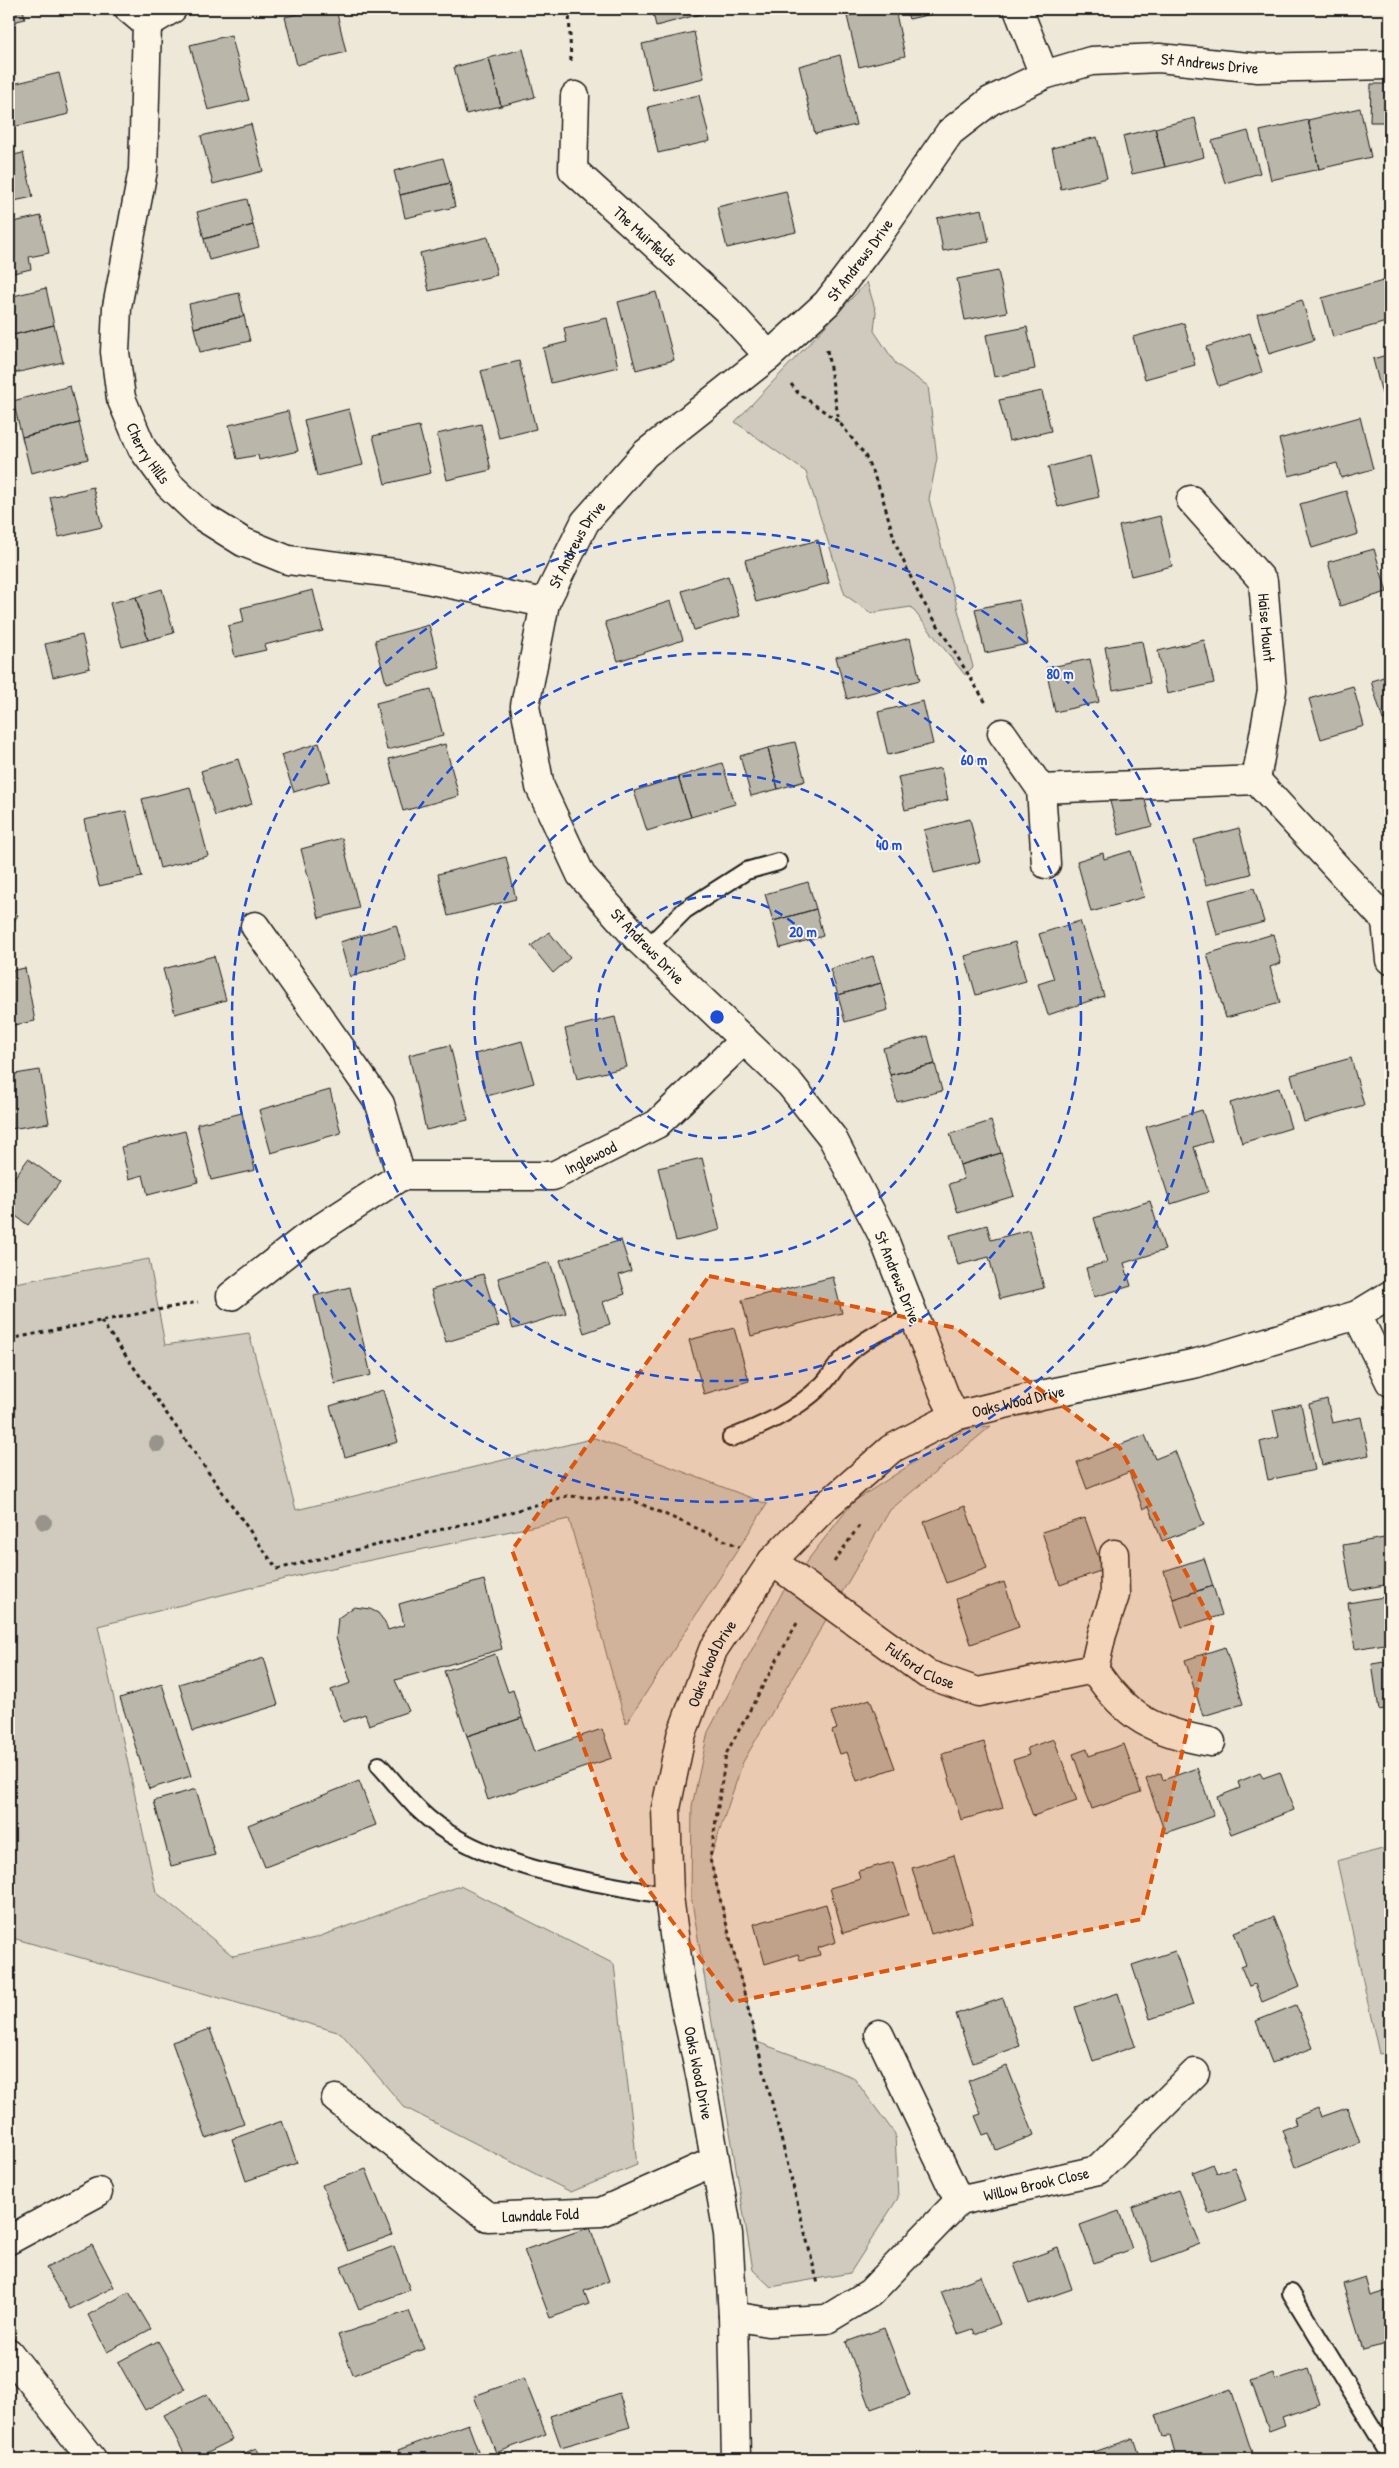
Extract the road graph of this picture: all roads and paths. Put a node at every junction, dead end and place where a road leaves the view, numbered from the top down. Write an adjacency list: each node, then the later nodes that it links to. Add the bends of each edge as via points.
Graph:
1 (172, 9): 4 (street, Cherry Hills)
2 (569, 9): 7 (path)
3 (1018, 9): 6 (street)
4 (138, 16): 12 (street, Cherry Hills, via 143,170 117,307 115,352 121,398 142,448 169,486 204,516 243,542 288,560 402,574)
5 (1390, 65): 6 (street, St Andrews Drive, via 1258,68 1159,58 1091,61)
6 (1044, 75): 8 (street, St Andrews Drive, via 990,101 950,132 827,303)
7 (575, 96): 9 (street, The Muirfields, via 572,170 727,310)
8 (809, 319): 9 (street, St Andrews Drive); 10 (path, via 827,351)
9 (769, 356): 10 (path, via 798,393); 12 (street, St Andrews Drive, via 645,454 585,522)
10 (839, 422): 13 (path, via 865,455 881,492 896,545 919,595 978,688)
11 (1191, 500): 14 (street, Haise Mount, via 1264,581 1272,690)
12 (545, 603): 19 (street, St Andrews Drive, via 525,706 540,787 581,875)
13 (1002, 733): 15 (street)
14 (1256, 780): 15 (street); 20 (street, via 1386,921)
15 (1041, 789): 17 (street)
16 (778, 862): 19 (lane, via 746,871 685,910)
17 (1046, 864)
18 (255, 926): 22 (street, via 380,1104)
19 (647, 948): 21 (street, St Andrews Drive)
20 (1390, 960)
21 (744, 1040): 22 (street, Inglewood, via 657,1124 553,1176); 26 (street, St Andrews Drive, via 790,1084 832,1137 882,1234)
22 (401, 1176): 24 (street, via 304,1239)
23 (1390, 1295): 25 (street, Oaks Wood Drive)
24 (230, 1296): 27 (path)
25 (1357, 1315): 29 (street); 30 (street, Oaks Wood Drive, via 1197,1363)
26 (914, 1317): 30 (street, St Andrews Drive); 31 (lane, via 860,1343 841,1360 822,1386 796,1406 767,1424)
27 (101, 1321): 28 (path); 34 (path, via 278,1569 567,1496 632,1500)
28 (9, 1339)
29 (1390, 1382)
30 (955, 1416): 34 (street, Oaks Wood Drive, via 891,1449 826,1506)
31 (732, 1438)
32 (862, 1523): 35 (path)
33 (1114, 1554): 36 (street, via 1116,1595)
34 (772, 1561): 35 (street, Fulford Close); 39 (street, Oaks Wood Drive, via 713,1650 681,1736 666,1808)
35 (814, 1592): 36 (street, Fulford Close, via 927,1674 978,1692); 49 (path, via 726,1754 710,1859)
36 (1094, 1669): 37 (street, via 1131,1714 1176,1736)
37 (1210, 1742)
38 (379, 1765): 39 (lane, via 420,1812 448,1832 493,1856 562,1875)
39 (669, 1896): 43 (street, Oaks Wood Drive, via 680,1981)
40 (879, 2034): 45 (street)
41 (1195, 2073): 45 (street, Willow Brook Close, via 1098,2170)
42 (336, 2099): 43 (street, Lawndale Fold, via 488,2217 600,2212)
43 (714, 2161): 48 (street, Oaks Wood Drive, via 728,2234)
44 (98, 2192): 46 (street)
45 (959, 2201): 49 (street, via 870,2293)
46 (9, 2240)
47 (1291, 2293): 51 (lane)
48 (733, 2316): 49 (street, via 768,2322); 53 (street, Oaks Wood Drive)
49 (827, 2318)
50 (9, 2353): 52 (street)
51 (1390, 2455)
52 (92, 2459)
53 (736, 2459)

